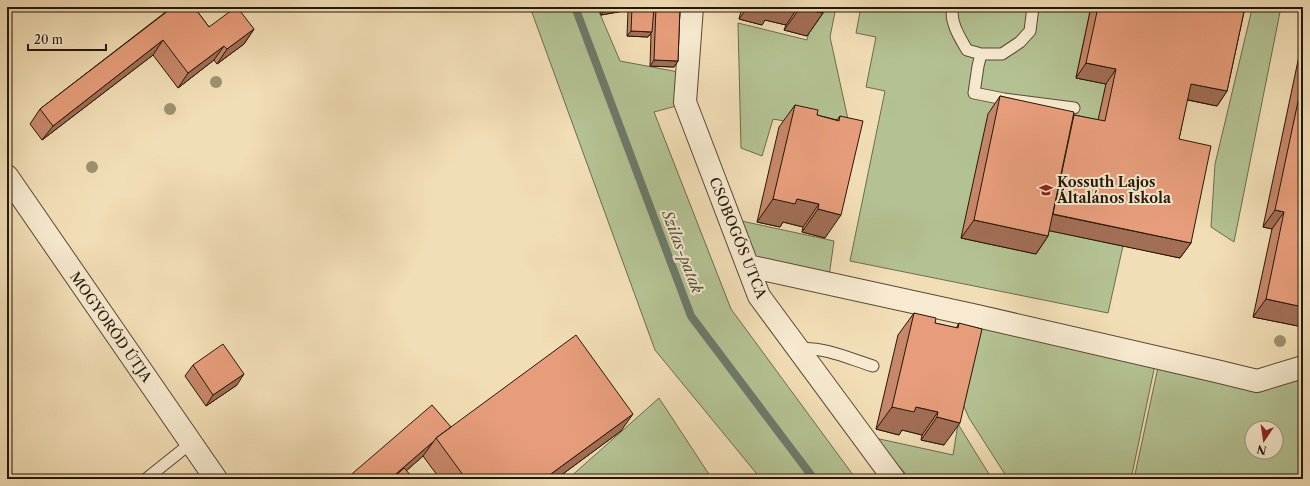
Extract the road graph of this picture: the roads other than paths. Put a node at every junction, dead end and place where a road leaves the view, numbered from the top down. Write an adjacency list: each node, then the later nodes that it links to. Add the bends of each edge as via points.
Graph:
1 (692, 7): 7 (street, CSOBOGÓS UTCA, via 685,102)
2 (953, 7): 4 (lane, via 951,14 967,50)
3 (1033, 7): 4 (lane, via 1030,31 1020,42 1002,54)
4 (981, 54): 5 (lane, via 974,93 1004,100)
5 (1074, 108)
6 (7, 176): 11 (street, MOGYORÓD ÚTJA)
7 (748, 266): 8 (street, CSOBOGÓS UTCA, via 759,296); 10 (street, via 1257,381)
8 (798, 349): 9 (lane, via 807,348 831,353); 14 (street, CSOBOGÓS UTCA)
9 (873, 366)
10 (1303, 366)
11 (191, 443): 12 (lane); 13 (street, MOGYORÓD ÚTJA)
12 (146, 479)
13 (216, 479)
14 (894, 479)

